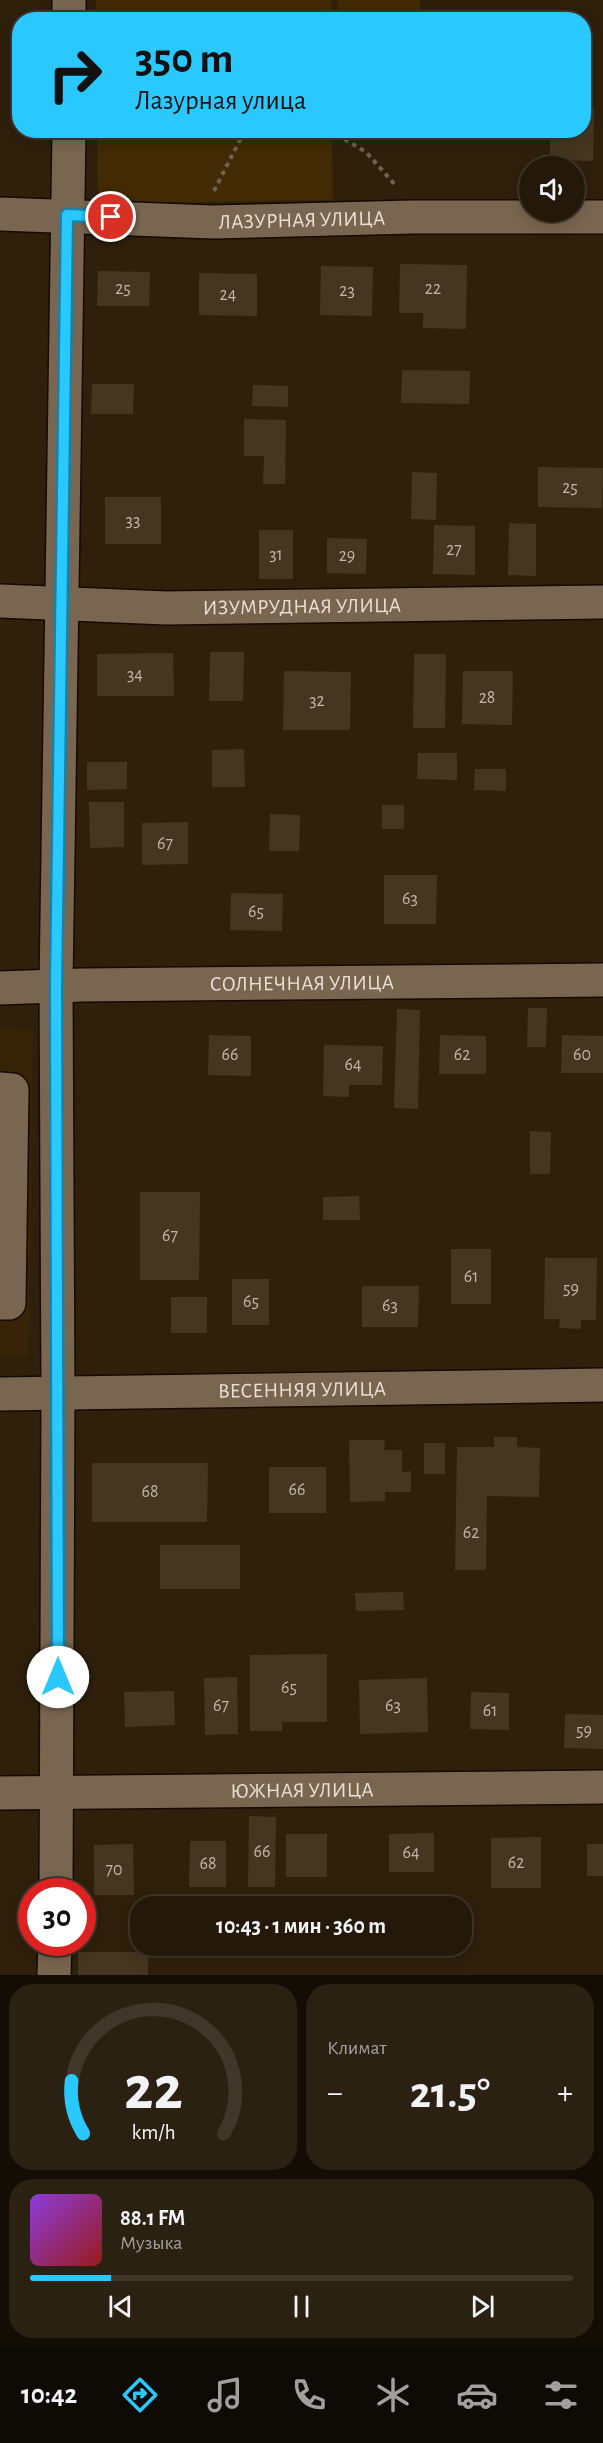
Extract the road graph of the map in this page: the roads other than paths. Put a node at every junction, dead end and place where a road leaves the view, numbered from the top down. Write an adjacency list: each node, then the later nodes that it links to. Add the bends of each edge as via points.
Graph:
1 (69, 138): 3 (street)
2 (0, 214): 3 (street, ЛАЗУРНАЯ УЛИЦА)
3 (67, 215): 4 (street, ЛАЗУРНАЯ УЛИЦА, via 213,222); 6 (street)
4 (603, 217)
5 (0, 601): 6 (street, ИЗУМРУДНАЯ УЛИЦА)
6 (60, 602): 7 (street, ИЗУМРУДНАЯ УЛИЦА, via 166,608); 9 (street)
7 (603, 602)
8 (603, 981): 9 (street, СОЛНЕЧНАЯ УЛИЦА)
9 (56, 985): 10 (street, СОЛНЕЧНАЯ УЛИЦА); 15 (street)
10 (0, 988)
11 (0, 1089): 12 (street, via 12,1090 9,1303)
12 (0, 1303)
13 (603, 1385): 15 (street, ВЕСЕННЯЯ УЛИЦА)
14 (0, 1394): 15 (street, ВЕСЕННЯЯ УЛИЦА)
15 (58, 1395): 18 (street)
16 (603, 1787): 18 (street, ЮЖНАЯ УЛИЦА)
17 (0, 1793): 18 (street, ЮЖНАЯ УЛИЦА)
18 (58, 1794): 19 (street)
19 (56, 1878)
20 (55, 1956): 21 (street)
21 (54, 1975)

